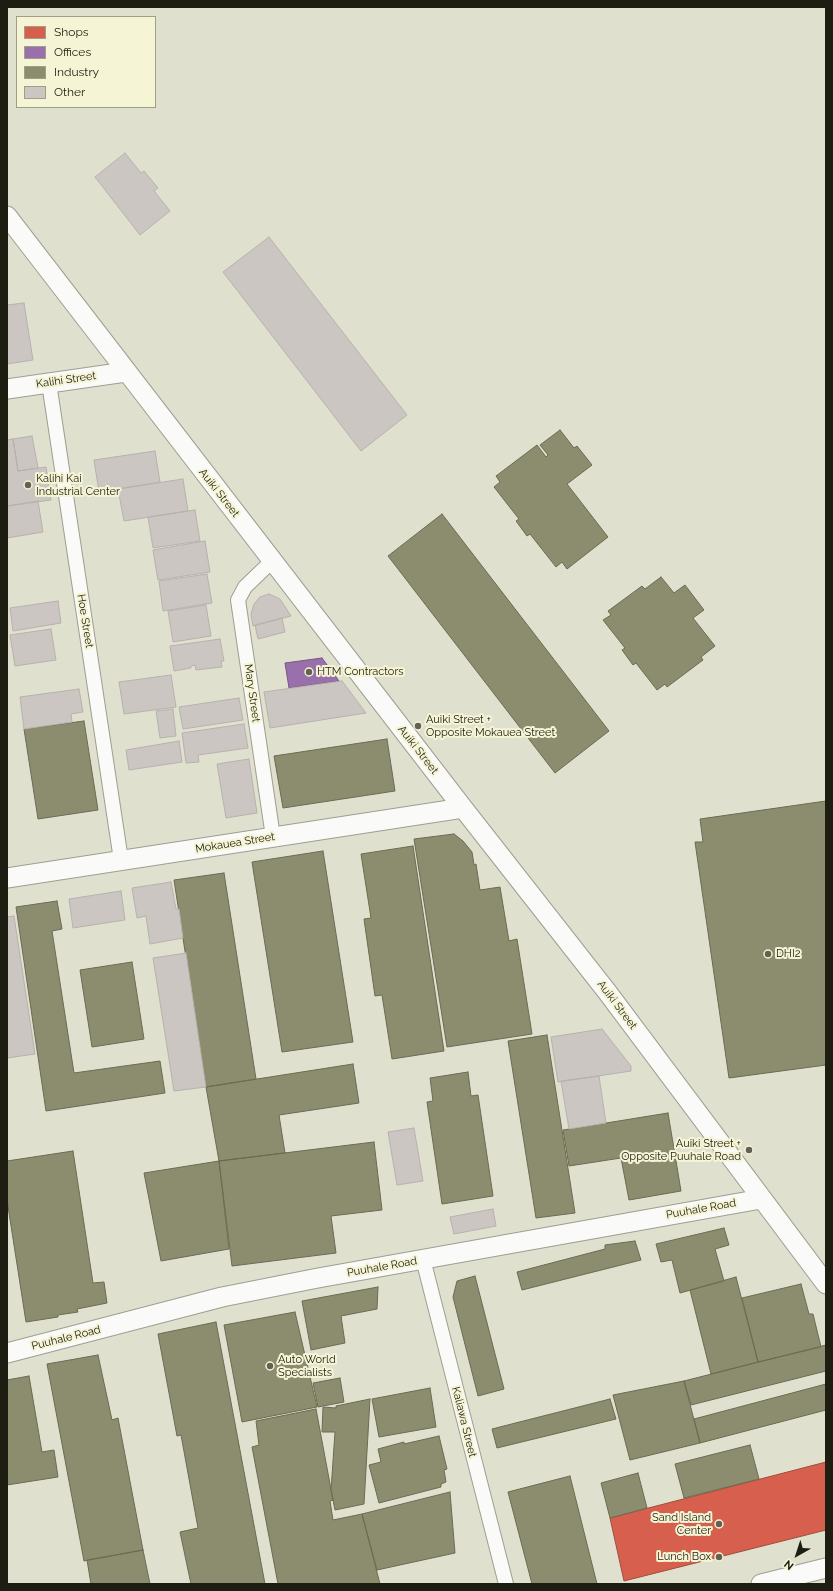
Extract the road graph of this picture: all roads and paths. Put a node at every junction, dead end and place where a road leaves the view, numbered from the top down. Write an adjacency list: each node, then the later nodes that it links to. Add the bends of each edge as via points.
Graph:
1 (7, 216): 2 (street, Auiki Street)
2 (126, 372): 3 (street, Kalihi Street); 5 (street, Auiki Street)
3 (49, 383): 4 (street, Kalihi Street); 8 (street, Hoe Street)
4 (7, 389)
5 (272, 561): 6 (street, Auiki Street); 7 (street, Mary Street, via 245,587 238,600)
6 (463, 808): 7 (street, Mokauea Street); 10 (street, Auiki Street, via 608,993)
7 (273, 837): 8 (street, Mokauea Street)
8 (121, 860): 9 (street, Mokauea Street)
9 (7, 878)
10 (761, 1199): 11 (street, Puuhale Road); 12 (street, Auiki Street)
11 (423, 1260): 13 (street, Puuhale Road, via 222,1297); 15 (street, Kaliawa Street)
12 (826, 1284)
13 (7, 1353)
14 (826, 1568): 16 (street)
15 (506, 1584)
16 (761, 1584)

